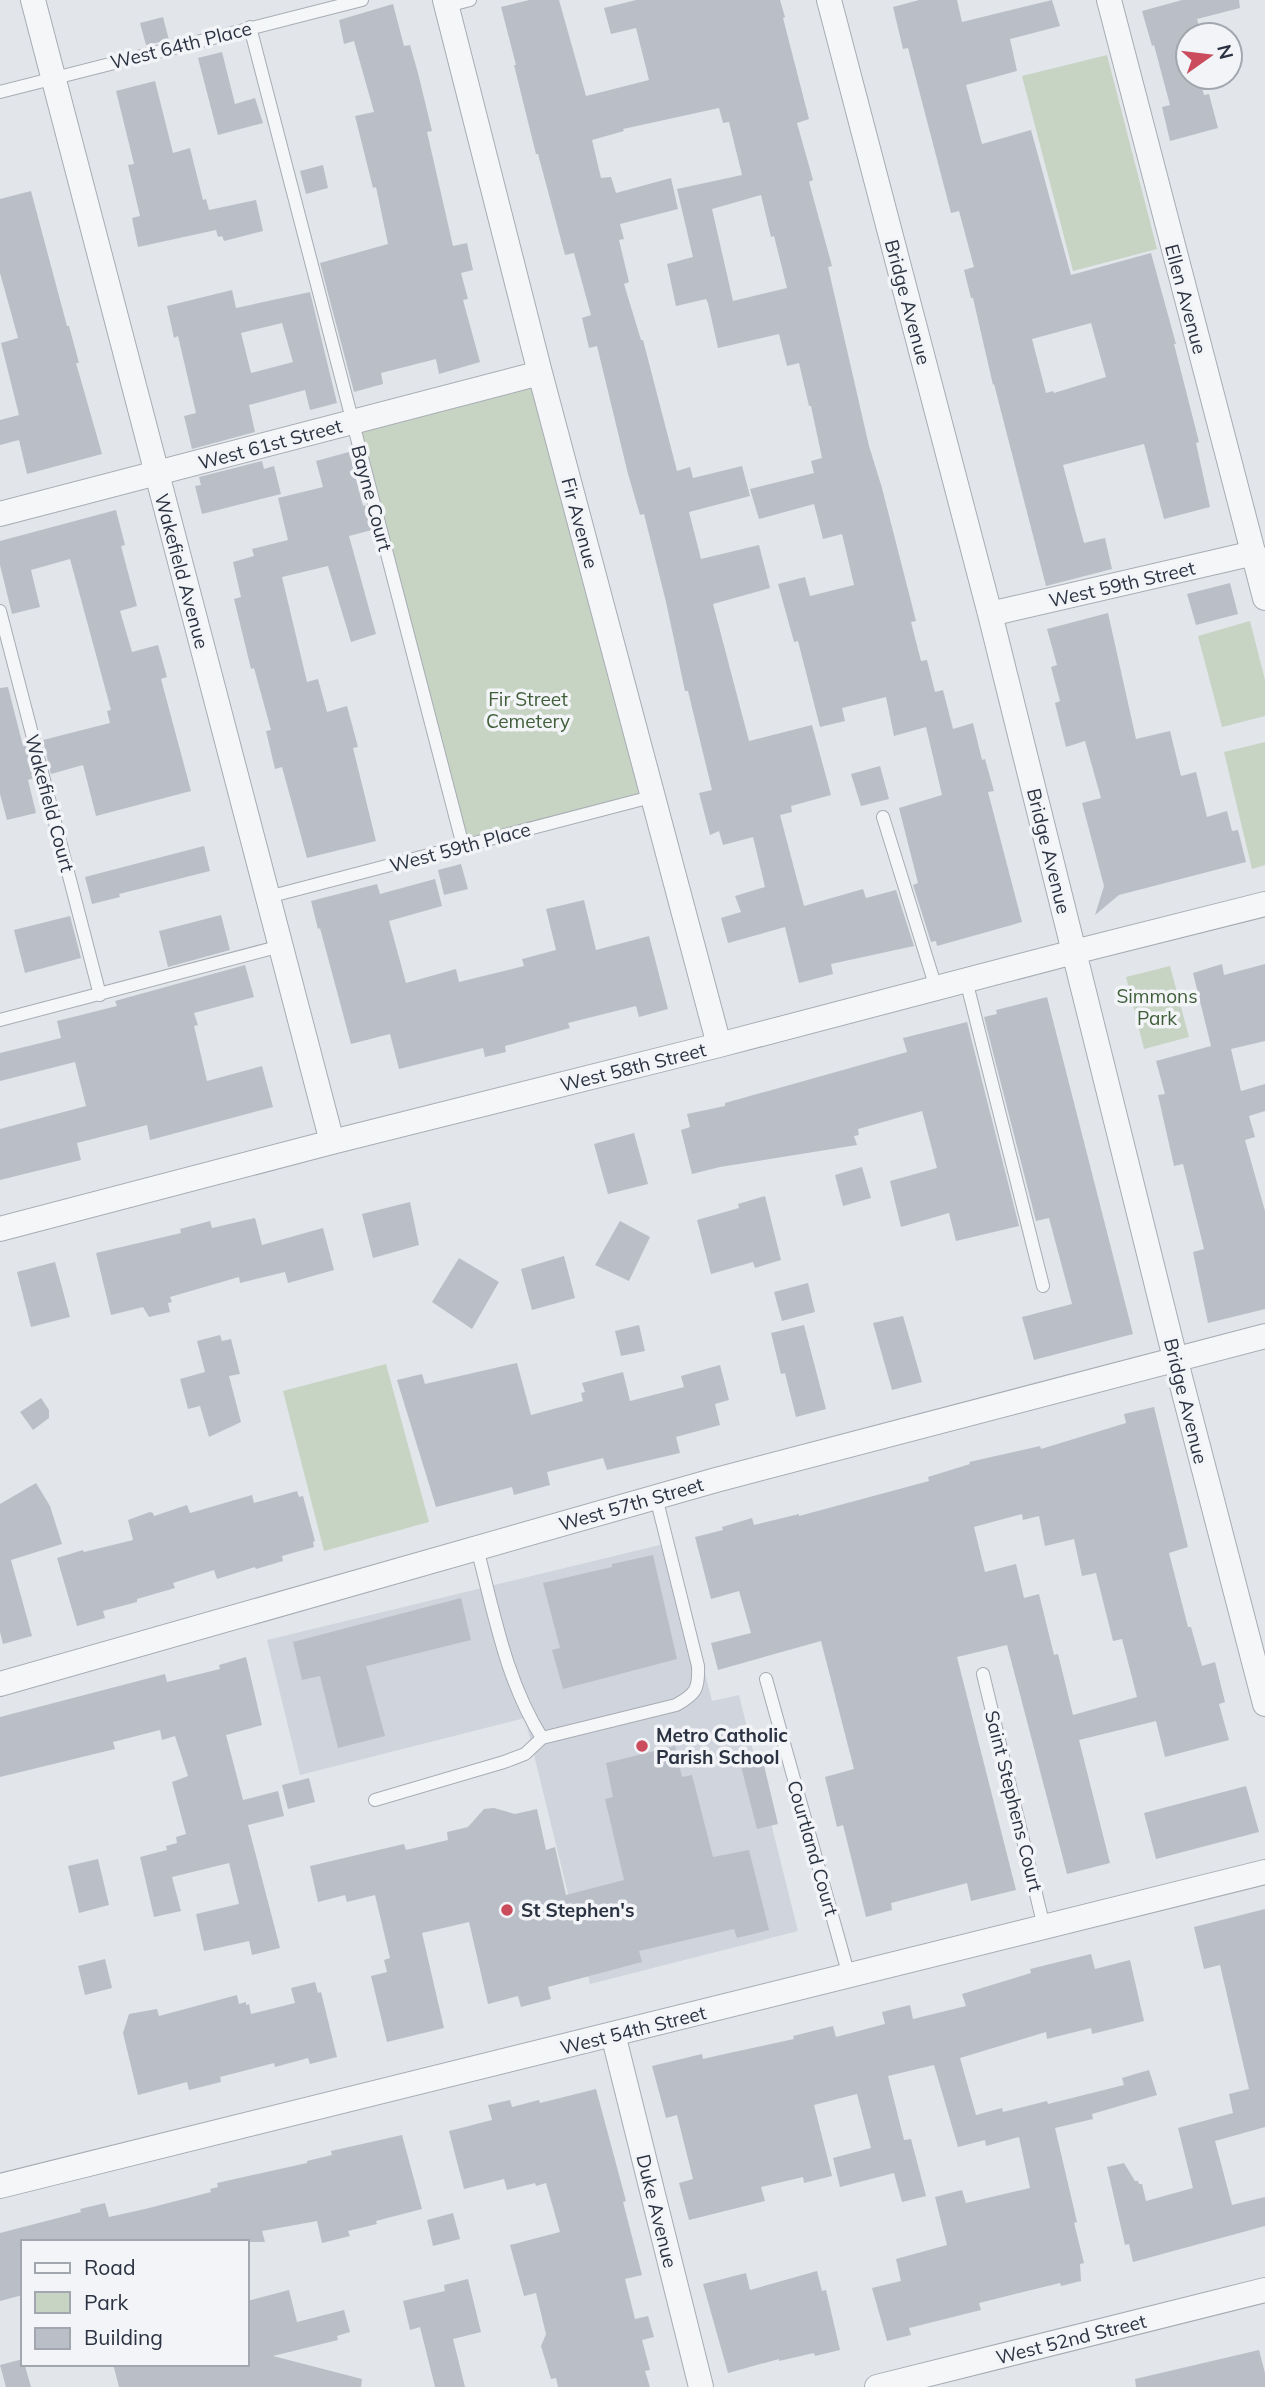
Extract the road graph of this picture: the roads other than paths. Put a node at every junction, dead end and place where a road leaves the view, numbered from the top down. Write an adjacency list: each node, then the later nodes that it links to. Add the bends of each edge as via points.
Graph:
1 (33, 0): 7 (street, Wakefield Avenue)
2 (362, 0): 6 (lane, West 64th Place)
3 (829, 0): 16 (street, Bridge Avenue)
4 (1108, 0): 13 (street, Ellen Avenue)
5 (454, 2): 9 (street, Fir Avenue)
6 (250, 27): 7 (lane, West 64th Place); 10 (lane, Bayne Court)
7 (53, 78): 8 (lane, West 64th Place); 11 (street, Wakefield Avenue)
8 (0, 92)
9 (540, 373): 10 (street, West 61st Street); 17 (street, Fir Avenue)
10 (352, 422): 11 (street, West 61st Street); 19 (lane, Bayne Court)
11 (157, 474): 12 (street, West 61st Street); 20 (street, Wakefield Avenue)
12 (0, 514)
13 (1254, 553): 14 (street, Ellen Avenue); 16 (street, West 59th Street)
14 (1265, 598)
15 (0, 611): 26 (lane, Wakefield Court)
16 (990, 614): 23 (street, Bridge Avenue)
17 (652, 797): 19 (lane, West 59th Place); 28 (street, Fir Avenue)
18 (883, 817): 25 (lane)
19 (463, 846): 20 (lane, West 59th Place)
20 (268, 897): 22 (street, Wakefield Avenue)
21 (1265, 904): 23 (street, West 58th Street)
22 (281, 946): 26 (lane); 29 (street, Wakefield Avenue)
23 (1074, 952): 24 (street, West 58th Street); 33 (street, Bridge Avenue)
24 (966, 980): 25 (street, West 58th Street); 31 (lane)
25 (936, 988): 28 (street, West 58th Street)
26 (100, 995): 27 (lane)
27 (0, 1020)
28 (719, 1045): 29 (street, West 58th Street)
29 (332, 1142): 30 (street, West 58th Street)
30 (0, 1229)
31 (1043, 1286)
32 (1265, 1336): 33 (street, West 57th Street)
33 (1175, 1358): 34 (street, West 57th Street); 39 (street, Bridge Avenue)
34 (656, 1497): 35 (street, West 57th Street); 40 (lane, via 699,1682 691,1697 676,1705)
35 (477, 1548): 38 (street, West 57th Street); 40 (lane, via 507,1661 528,1717)
36 (983, 1674): 43 (lane, Saint Stephens Court)
37 (766, 1679): 44 (lane, Courtland Court)
38 (0, 1684)
39 (1265, 1704)
40 (542, 1738): 41 (lane, via 525,1754 504,1762)
41 (375, 1800)
42 (1265, 1872): 43 (street, West 54th Street)
43 (1044, 1927): 44 (street, West 54th Street)
44 (849, 1976): 45 (street, West 54th Street)
45 (613, 2035): 46 (street, West 54th Street); 48 (street, Duke Avenue)
46 (0, 2186)
47 (1265, 2290): 49 (street, West 52nd Street)
48 (701, 2387)
49 (877, 2387)

